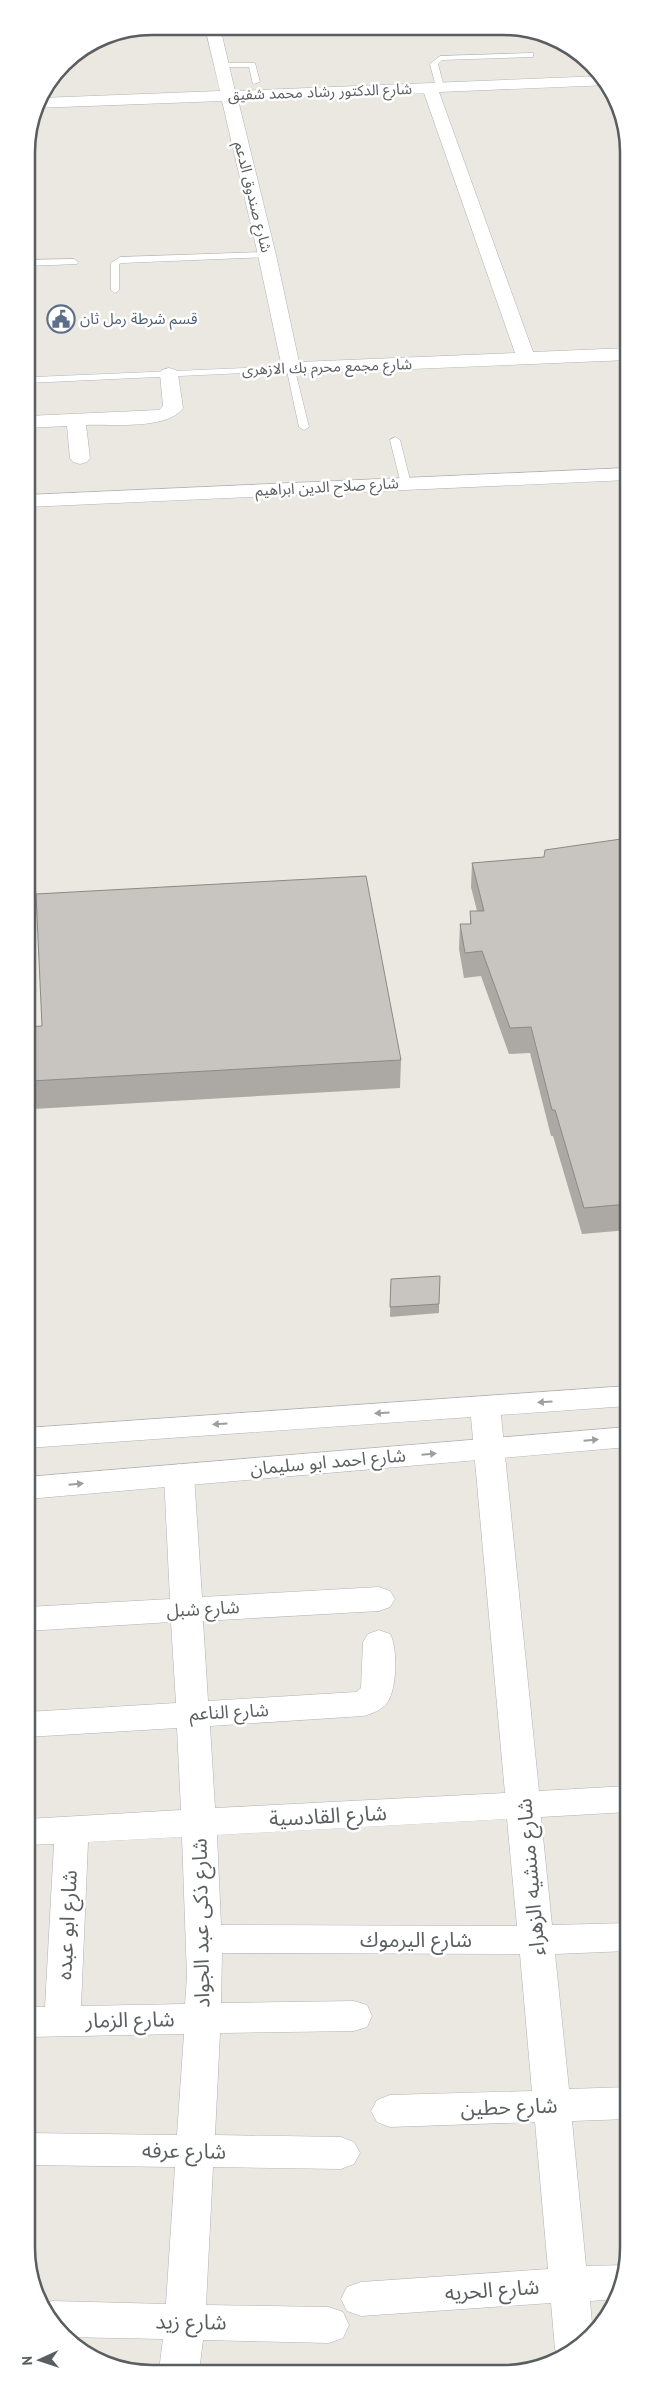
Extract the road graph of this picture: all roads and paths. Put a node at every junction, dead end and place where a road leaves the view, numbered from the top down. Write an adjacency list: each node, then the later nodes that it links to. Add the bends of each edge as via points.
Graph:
1 (214, 35): 3 (street, شارع صندوق الدعم)
2 (530, 55): 6 (lane, via 440,58 434,64)
3 (220, 65): 5 (lane, via 252,65); 7 (street, شارع صندوق الدعم)
4 (596, 81): 6 (street, شارع الدكتور رشاد محمد شفيق)
5 (256, 82)
6 (435, 88): 7 (street, شارع الدكتور رشاد محمد شفيق); 14 (street)
7 (228, 96): 8 (street, شارع الدكتور رشاد محمد شفيق); 9 (street, شارع صندوق الدعم)
8 (46, 103)
9 (267, 255): 12 (lane, via 120,260 115,263); 15 (street, شارع صندوق الدعم)
10 (74, 262): 11 (lane)
11 (35, 264)
12 (116, 290)
13 (620, 354): 14 (street, شارع مجمع محرم بك الازهرى)
14 (526, 359): 15 (street, شارع مجمع محرم بك الازهرى)
15 (291, 368): 16 (lane, شارع مجمع محرم بك الازهرى); 20 (lane)
16 (169, 374): 17 (lane, شارع مجمع محرم بك الازهرى); 18 (street, via 173,408 166,414 152,418)
17 (35, 380)
18 (76, 420): 19 (street); 22 (street)
19 (35, 422)
20 (304, 427)
21 (395, 440): 24 (lane)
22 (80, 458)
23 (620, 474): 24 (street, شارع صلاح الدين ابراهيم)
24 (406, 484): 25 (street, شارع صلاح الدين ابراهيم)
25 (35, 501)
26 (620, 1397): 27 (street, one-way to 27)
27 (485, 1406): 28 (street, one-way to 28); 30 (street, شارع منشيه الزهراء)
28 (35, 1437)
29 (620, 1438): 30 (street, شارع احمد ابو سليمان, one-way to 29)
30 (489, 1449): 31 (street, شارع احمد ابو سليمان, one-way to 30); 40 (street, شارع منشيه الزهراء)
31 (179, 1475): 32 (street, شارع احمد ابو سليمان, one-way to 31); 34 (street, شارع ذكى عبد الجواد)
32 (35, 1487)
33 (379, 1599): 34 (street, شارع شبل)
34 (186, 1610): 35 (street, شارع شبل); 37 (street, شارع ذكى عبد الجواد)
35 (35, 1619)
36 (379, 1642): 37 (street, شارع الناعم, via 377,1689 363,1704)
37 (192, 1714): 38 (street, شارع الناعم); 41 (street, شارع ذكى عبد الجواد)
38 (35, 1724)
39 (620, 1799): 40 (street, شارع القادسية)
40 (524, 1805): 41 (street, شارع القادسية); 46 (street, شارع منشيه الزهراء)
41 (199, 1823): 42 (street, شارع القادسية); 45 (street, شارع ذكى عبد الجواد)
42 (72, 1829): 43 (street, شارع القادسية); 50 (street, شارع ابو عبده)
43 (35, 1831)
44 (620, 1937): 46 (street, شارع اليرموك)
45 (203, 1939): 46 (street, شارع اليرموك); 48 (street, شارع ذكى عبد الجواد)
46 (536, 1940): 52 (street, شارع منشيه الزهراء)
47 (354, 2016): 48 (street, شارع الزمار)
48 (202, 2019): 50 (street, شارع الزمار); 55 (street, شارع ذكى عبد الجواد)
49 (35, 2022): 50 (street, شارع الزمار)
50 (62, 2022)
51 (620, 2103): 52 (street, شارع حطين)
52 (552, 2106): 53 (street, شارع حطين); 58 (street, شارع منشيه الزهراء)
53 (390, 2111)
54 (35, 2149): 55 (street, شارع عرفه)
55 (195, 2151): 56 (street, شارع عرفه); 61 (street, شارع ذكى عبد الجواد)
56 (341, 2153)
57 (615, 2281): 58 (street, شارع الحريه)
58 (569, 2284): 59 (street, شارع الحريه); 63 (street, شارع منشيه الزهراء)
59 (361, 2298)
60 (60, 2319): 61 (street, شارع زيد)
61 (185, 2322): 62 (street, شارع زيد); 64 (street, شارع ذكى عبد الجواد)
62 (329, 2325)
63 (574, 2341)
64 (180, 2365)

